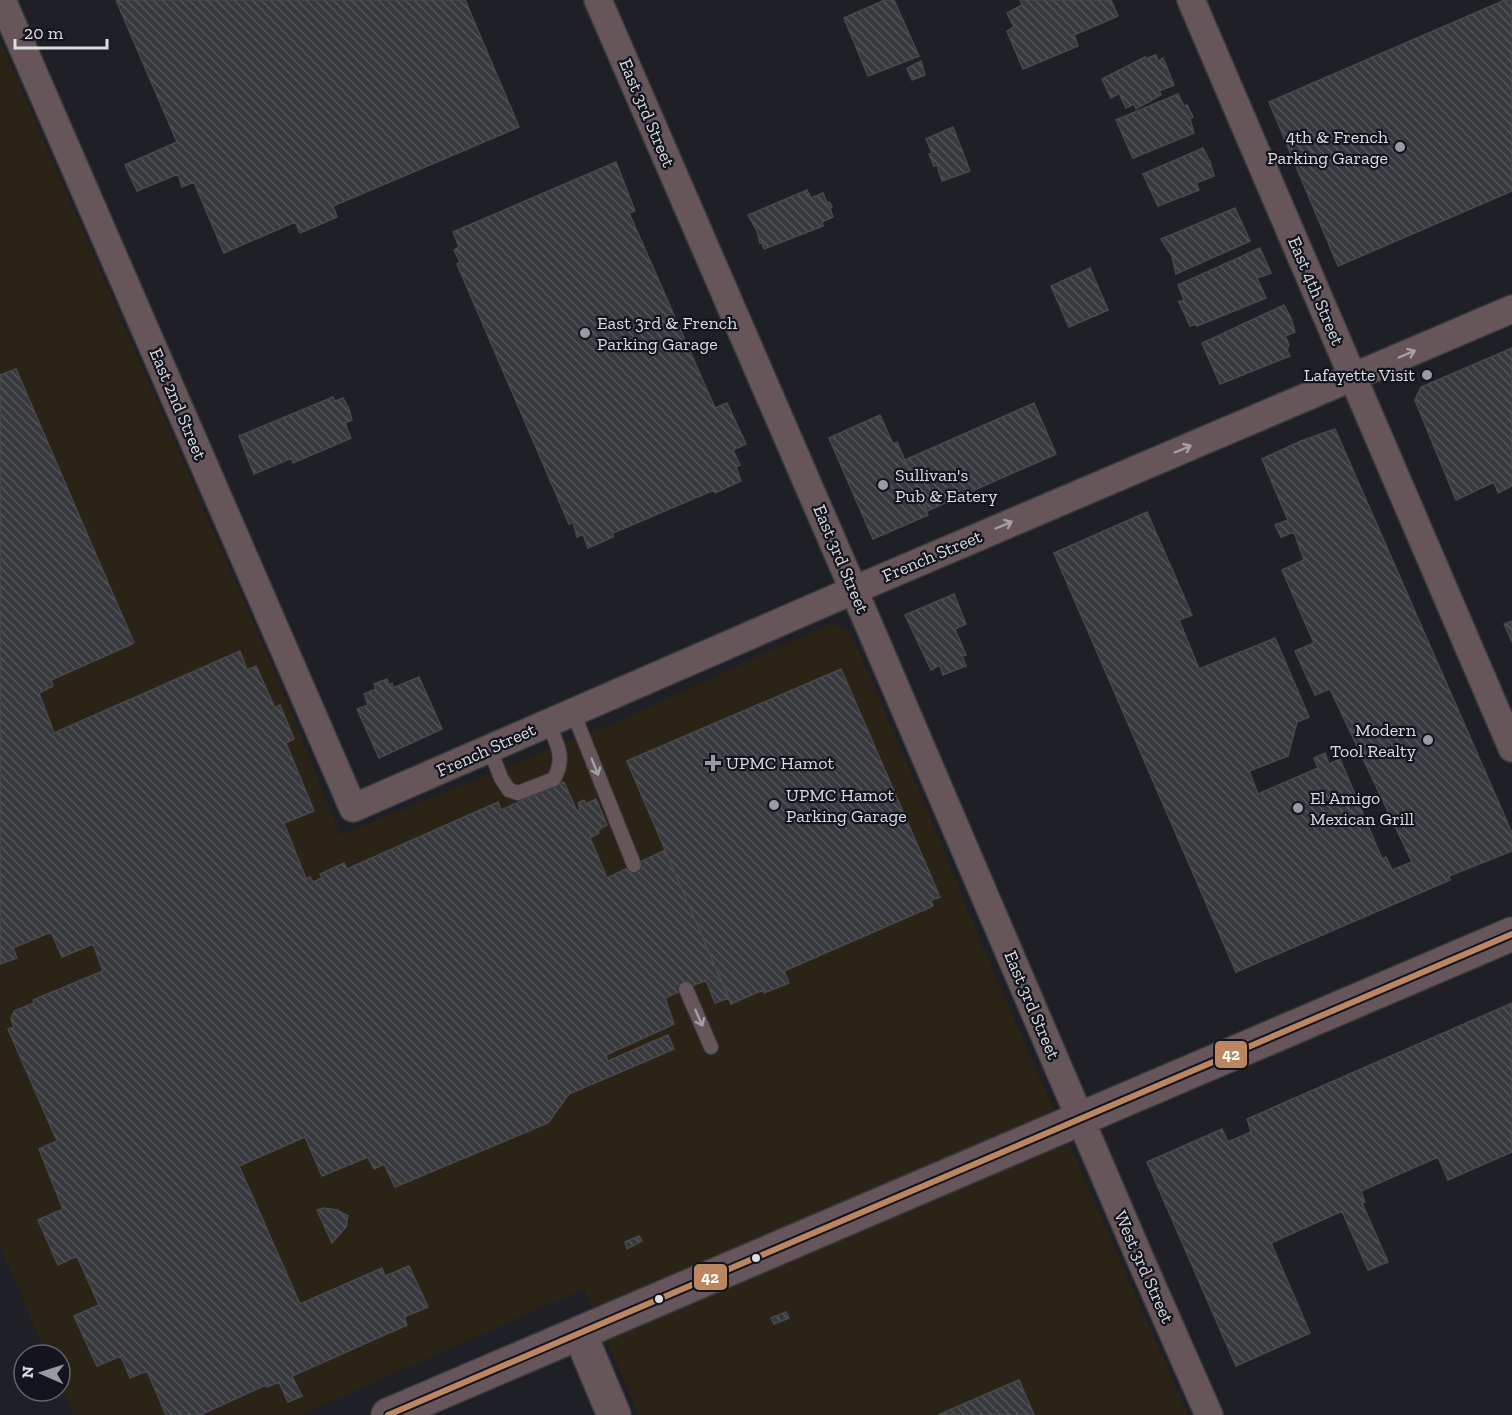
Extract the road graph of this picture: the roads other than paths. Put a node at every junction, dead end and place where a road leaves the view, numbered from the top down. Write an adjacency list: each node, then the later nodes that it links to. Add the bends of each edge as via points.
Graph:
1 (2, 0): 11 (street, East 2nd Street)
2 (598, 0): 6 (street, East 3rd Street)
3 (1191, 0): 5 (street, East 4th Street)
4 (1512, 309): 5 (street, French Street, one-way to 4)
5 (1353, 377): 6 (street, French Street, one-way to 5); 9 (street, East 4th Street)
6 (854, 590): 7 (street, French Street); 16 (street, East 3rd Street)
7 (573, 712): 8 (street, French Street); 12 (lane, one-way to 12)
8 (548, 723): 10 (street, French Street); 10 (lane, via 560,753 561,767 555,779 518,793 509,790)
9 (1512, 748)
10 (490, 749): 11 (street, French Street)
11 (353, 808)
12 (634, 865)
13 (1512, 934): 16 (main road)
14 (686, 989): 15 (lane, one-way to 15)
15 (711, 1047)
16 (1080, 1119): 17 (main road); 20 (street, West 3rd Street)
17 (580, 1334): 18 (main road); 19 (street)
18 (388, 1415)
19 (614, 1415)
20 (1209, 1415)

